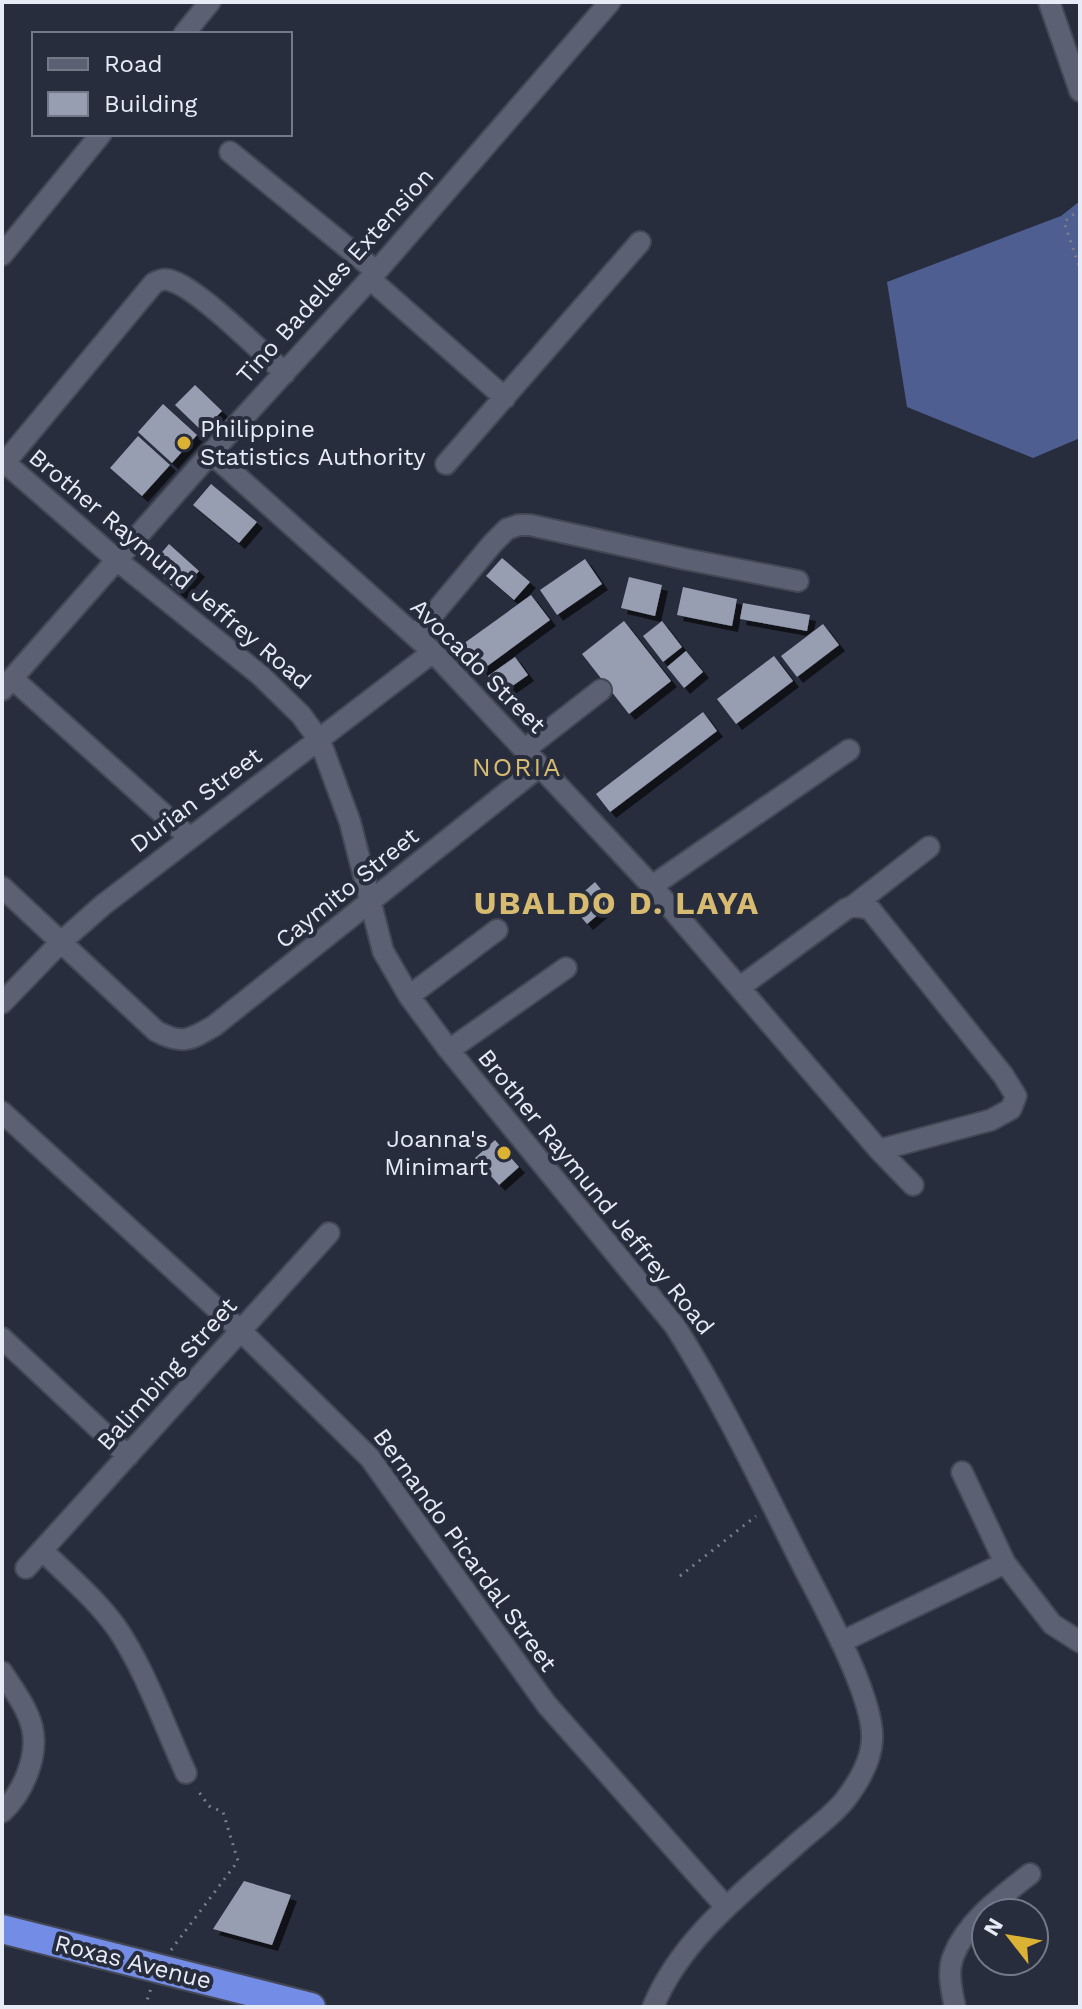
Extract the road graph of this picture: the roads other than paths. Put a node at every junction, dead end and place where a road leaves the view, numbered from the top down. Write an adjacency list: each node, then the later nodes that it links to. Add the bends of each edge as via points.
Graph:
1 (210, 2): 4 (street)
2 (610, 2): 10 (street, Tino Badelles Extension)
3 (1049, 2): 5 (street)
4 (186, 32)
5 (1080, 91)
6 (99, 136): 9 (street)
7 (230, 152): 10 (street)
8 (640, 242): 12 (street)
9 (2, 255)
10 (373, 275): 11 (street, Tino Badelles Extension); 12 (street)
11 (285, 373): 13 (street, Tino Badelles Extension); 14 (street, via 193,293 164,279 154,283)
12 (505, 398): 15 (street)
13 (211, 453): 16 (street, Tino Badelles Extension); 18 (street, Avocado Street)
14 (3, 463): 16 (street, Brother Raymund Jeffrey Road)
15 (446, 464)
16 (118, 561): 20 (street, Tino Badelles Extension); 22 (street, Brother Raymund Jeffrey Road, via 260,675)
17 (798, 581): 18 (street, via 519,525 493,543)
18 (415, 636): 19 (street, Avocado Street)
19 (433, 652): 22 (street, Durian Street); 23 (street, Avocado Street)
20 (7, 684): 26 (street)
21 (601, 690): 23 (street)
22 (320, 741): 26 (street, Durian Street); 30 (street, Brother Raymund Jeffrey Road, via 350,822)
23 (524, 750): 25 (street, Avocado Street)
24 (849, 750): 28 (street)
25 (540, 766): 28 (street, Avocado Street); 30 (street, Caymito Street)
26 (190, 838): 33 (street, Durian Street)
27 (929, 847): 31 (street)
28 (652, 886): 35 (street, Avocado Street)
29 (2, 887): 33 (street)
30 (370, 903): 33 (street, Caymito Street, via 214,1026 182,1041 156,1031); 36 (street, Brother Raymund Jeffrey Road, via 383,951)
31 (853, 906): 35 (street); 40 (street, via 870,909 1016,1096 1011,1109 991,1120)
32 (497, 930): 36 (street)
33 (61, 942): 37 (street, Durian Street)
34 (566, 968): 38 (street)
35 (740, 987): 40 (street, Avocado Street)
36 (409, 996): 38 (street, Brother Raymund Jeffrey Road)
37 (2, 1003)
38 (449, 1050): 50 (street, Brother Raymund Jeffrey Road, via 675,1326)
39 (2, 1112): 43 (street, Bernando Picardal Street)
40 (879, 1150): 41 (street, Avocado Street)
41 (913, 1185)
42 (329, 1233): 43 (street, Balimbing Street)
43 (241, 1331): 45 (street, Balimbing Street); 56 (street, Bernando Picardal Street, via 370,1458 547,1705)
44 (2, 1338): 45 (street)
45 (128, 1456): 47 (street, Balimbing Street)
46 (962, 1472): 48 (street)
47 (42, 1550): 49 (street, Balimbing Street); 53 (street, via 116,1627)
48 (1005, 1563): 50 (street); 51 (street, via 1052,1624)
49 (26, 1568)
50 (841, 1642): 56 (street, Brother Raymund Jeffrey Road, via 873,1739 866,1768 844,1801)
51 (1080, 1642)
52 (2, 1672): 54 (street, via 33,1729 21,1791)
53 (186, 1773)
54 (2, 1812)
55 (1030, 1874): 60 (street, via 970,1928 952,1958)
56 (726, 1907): 59 (street, Brother Raymund Jeffrey Road, via 681,1956)
57 (2, 1929): 58 (highway, Roxas Avenue)
58 (311, 2007)
59 (653, 2007)
60 (955, 2007)

